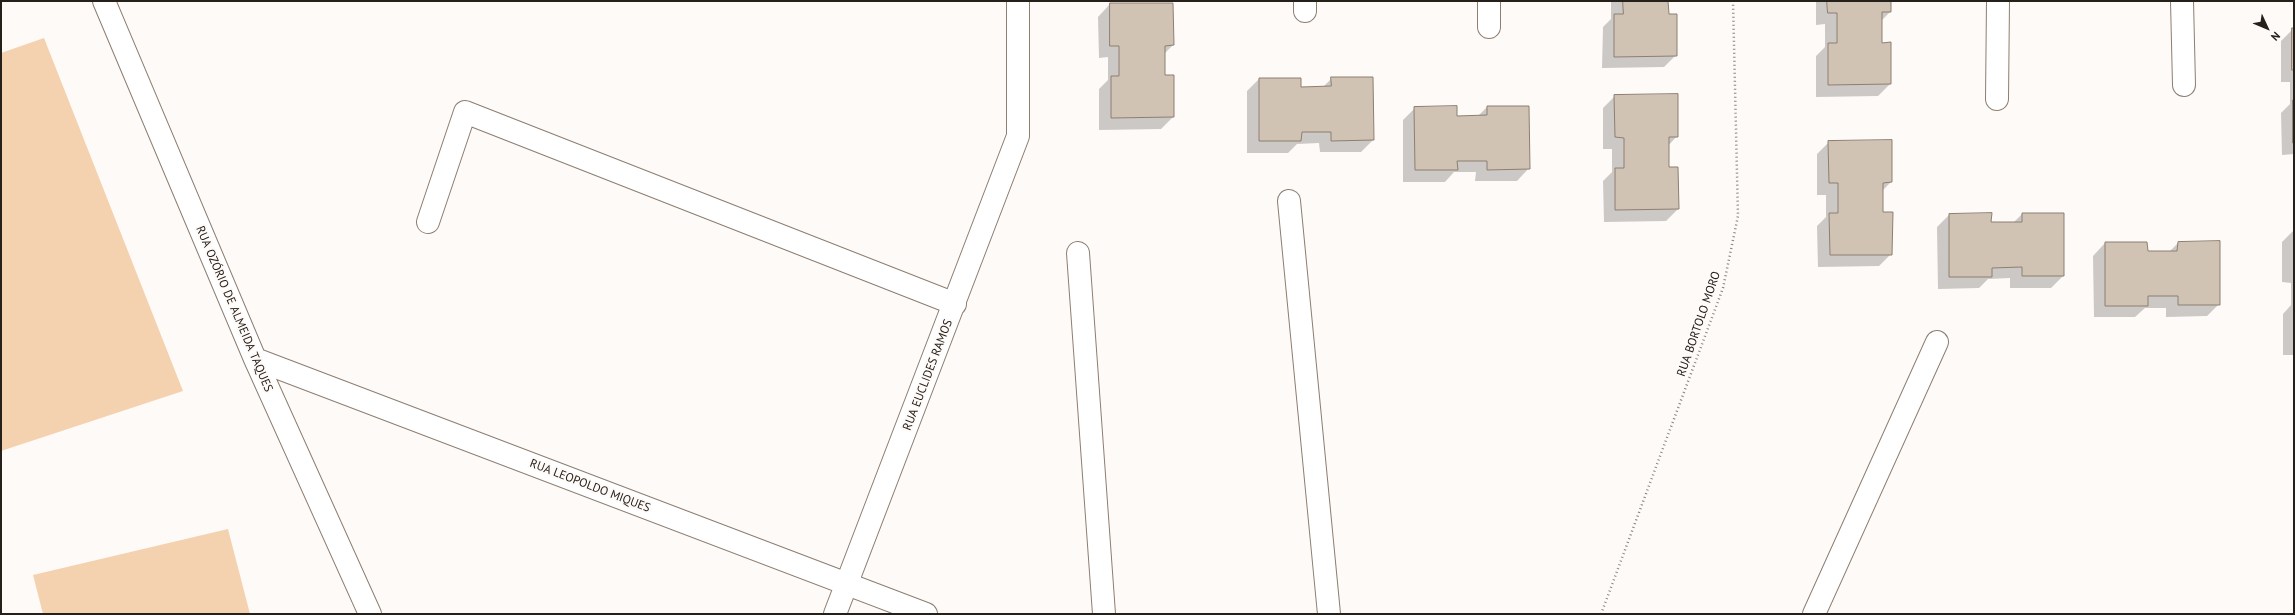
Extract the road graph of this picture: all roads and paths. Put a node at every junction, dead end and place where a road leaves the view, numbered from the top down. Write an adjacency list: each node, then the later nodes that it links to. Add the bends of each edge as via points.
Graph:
1 (104, 1): 15 (street, RUA OZÓRIO DE ALMEIDA TAQUES)
2 (1018, 1): 13 (street, RUA EUCLIDES RAMOS, via 1018,136)
3 (1489, 1): 7 (street)
4 (1733, 1): 22 (path, RUA BORTOLO MORO, via 1738,216 1724,288)
5 (1998, 1): 9 (street)
6 (2182, 1): 8 (street)
7 (1489, 27)
8 (2184, 85)
9 (1997, 99)
10 (1289, 201): 21 (street)
11 (428, 222): 13 (street, via 465,112)
12 (1078, 253): 20 (street)
13 (955, 304): 16 (street, RUA EUCLIDES RAMOS)
14 (1937, 342): 23 (street)
15 (255, 359): 16 (street, RUA LEOPOLDO MIQUES); 17 (street, RUA OZÓRIO DE ALMEIDA TAQUES)
16 (848, 583): 18 (street, RUA EUCLIDES RAMOS); 19 (street, RUA LEOPOLDO MIQUES)
17 (370, 614)
18 (836, 614)
19 (926, 614)
20 (1104, 614)
21 (1330, 614)
22 (1601, 614)
23 (1814, 614)

